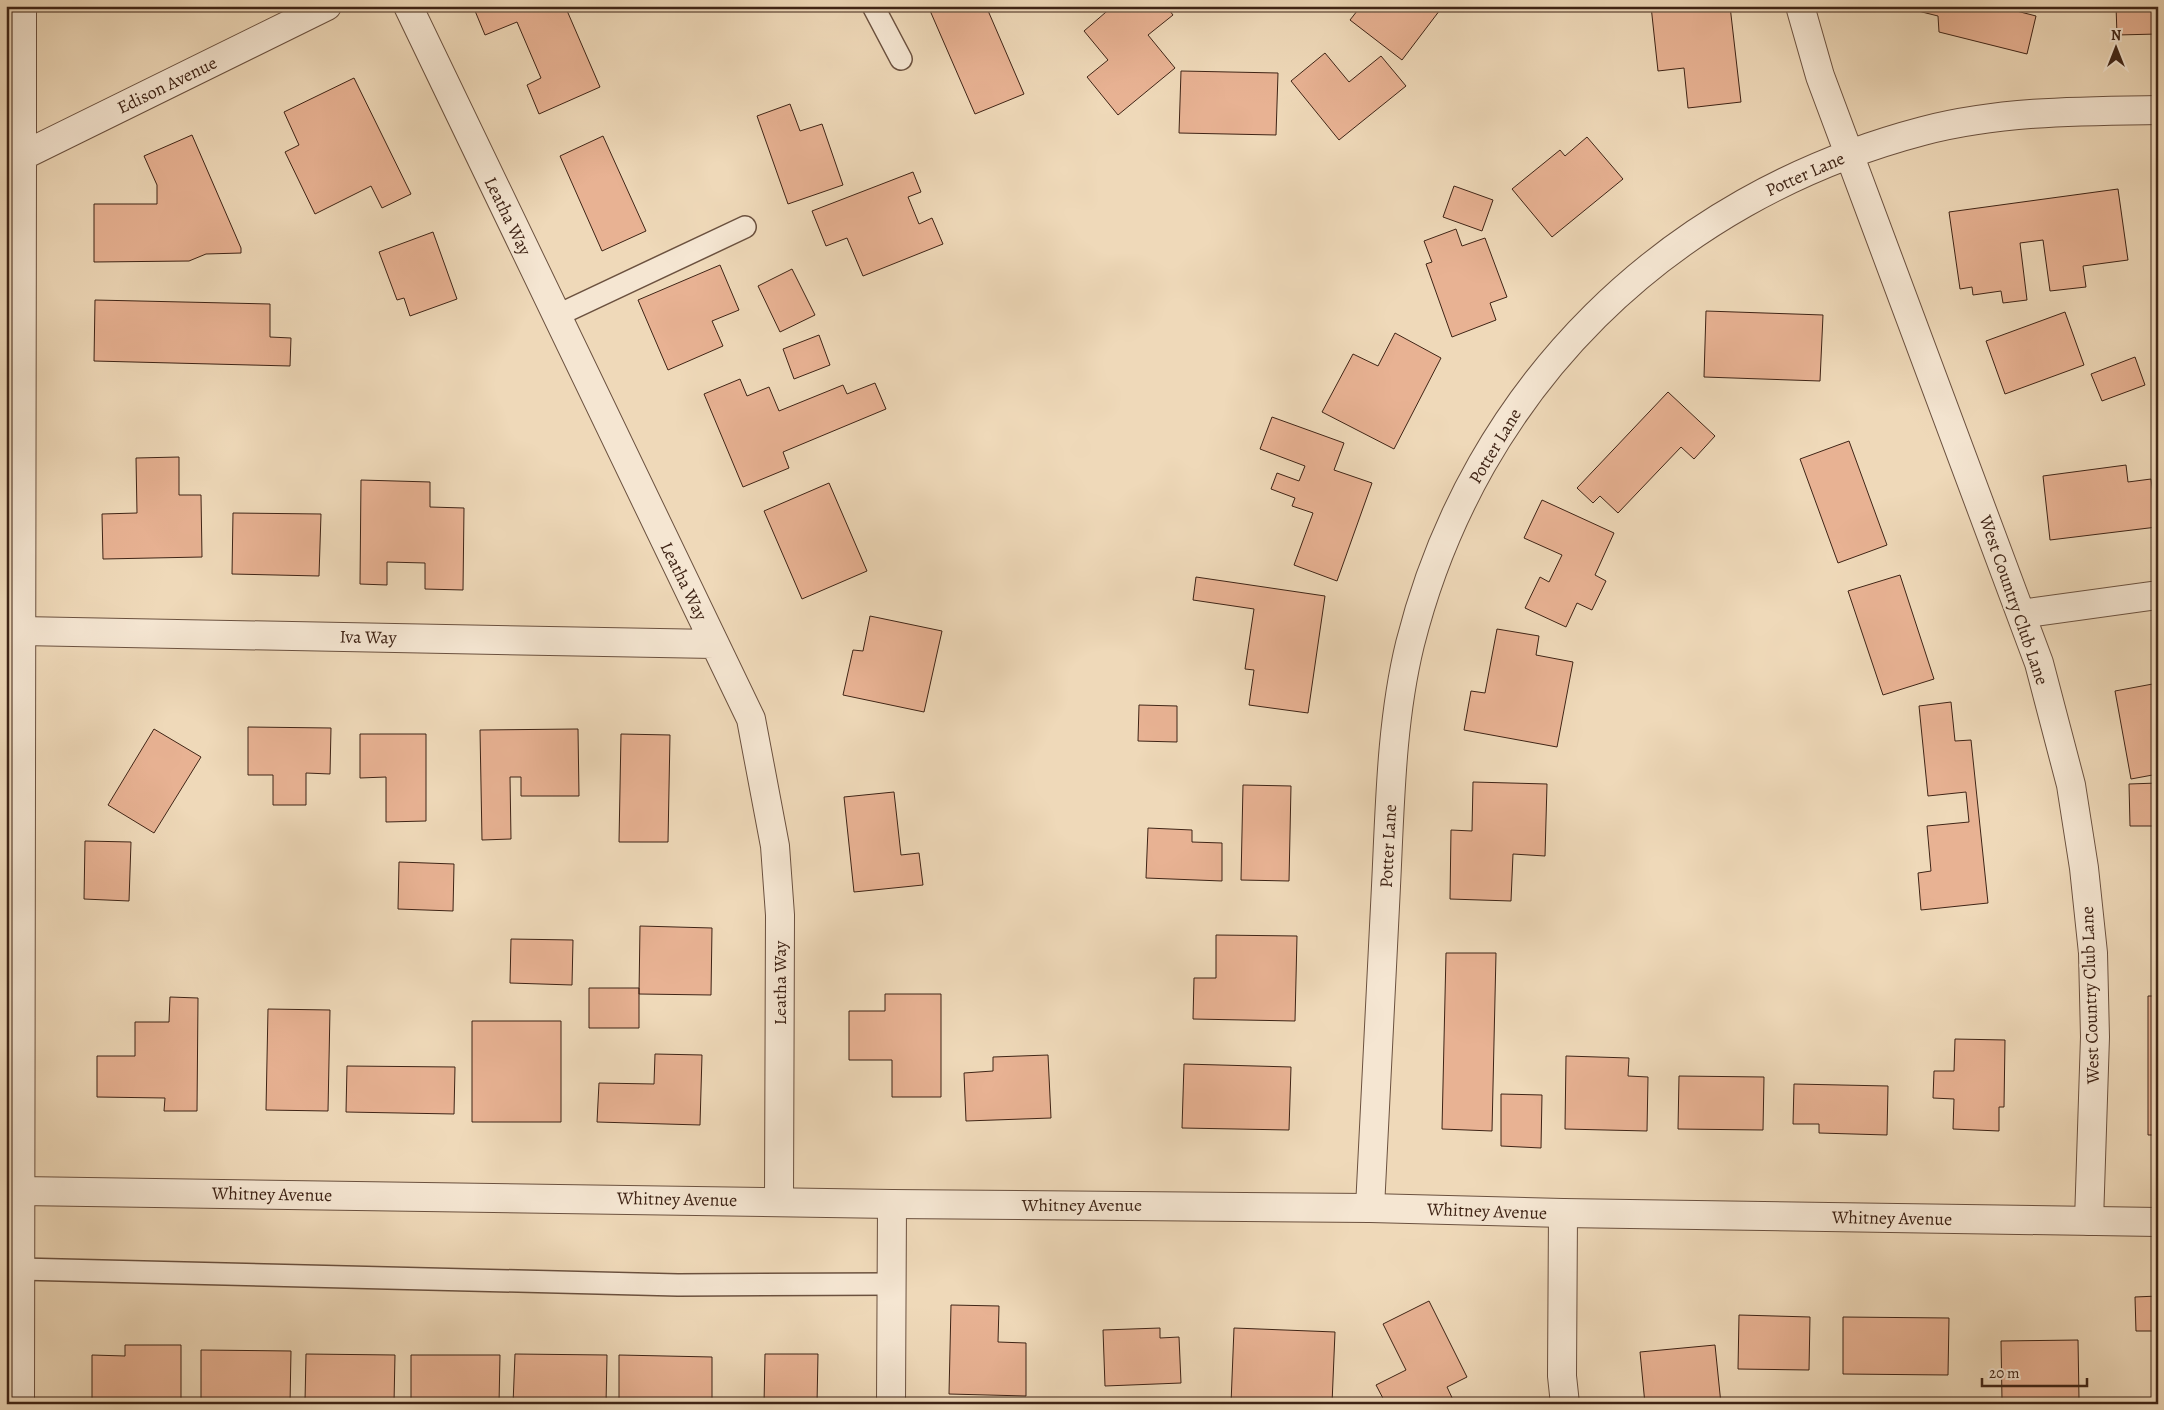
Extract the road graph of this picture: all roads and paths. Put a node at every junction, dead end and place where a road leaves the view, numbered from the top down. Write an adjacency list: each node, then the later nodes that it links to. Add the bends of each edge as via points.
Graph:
1 (22, 6): 9 (street)
2 (327, 6): 9 (street, Edison Avenue)
3 (408, 6): 11 (street, Leatha Way)
4 (873, 6): 6 (lane)
5 (1800, 6): 8 (street, West Country Club Lane, via 1820,76)
6 (901, 59)
7 (2158, 110): 8 (street, Potter Lane, via 1999,116 1926,130)
8 (1850, 153): 13 (street, West Country Club Lane); 20 (street, Potter Lane, via 1800,173 1735,207 1674,247 1618,293 1567,345 1521,402 1482,464 1449,529 1410,644 1397,716)
9 (14, 160): 14 (street)
10 (745, 226): 11 (lane)
11 (556, 316): 15 (street, Leatha Way)
12 (2158, 595): 13 (street)
13 (2021, 614): 22 (street, West Country Club Lane, via 2038,663 2071,785 2084,868 2093,953 2095,1037)
14 (21, 631): 15 (street, Iva Way); 16 (street)
15 (714, 644): 18 (street, Leatha Way, via 751,719 775,846 780,915)
16 (14, 829): 17 (street)
17 (13, 1191): 18 (street, Whitney Avenue); 24 (street)
18 (779, 1201): 19 (street, Whitney Avenue)
19 (892, 1204): 20 (street, Whitney Avenue); 25 (street)
20 (1370, 1208): 21 (street, Whitney Avenue)
21 (1563, 1213): 22 (street, Whitney Avenue); 28 (street, via 1562,1376)
22 (2088, 1221): 23 (street, Whitney Avenue)
23 (2158, 1222)
24 (20, 1269): 25 (lane, via 678,1285); 26 (street)
25 (892, 1284): 27 (street)
26 (20, 1404)
27 (891, 1404)
28 (1565, 1404)

